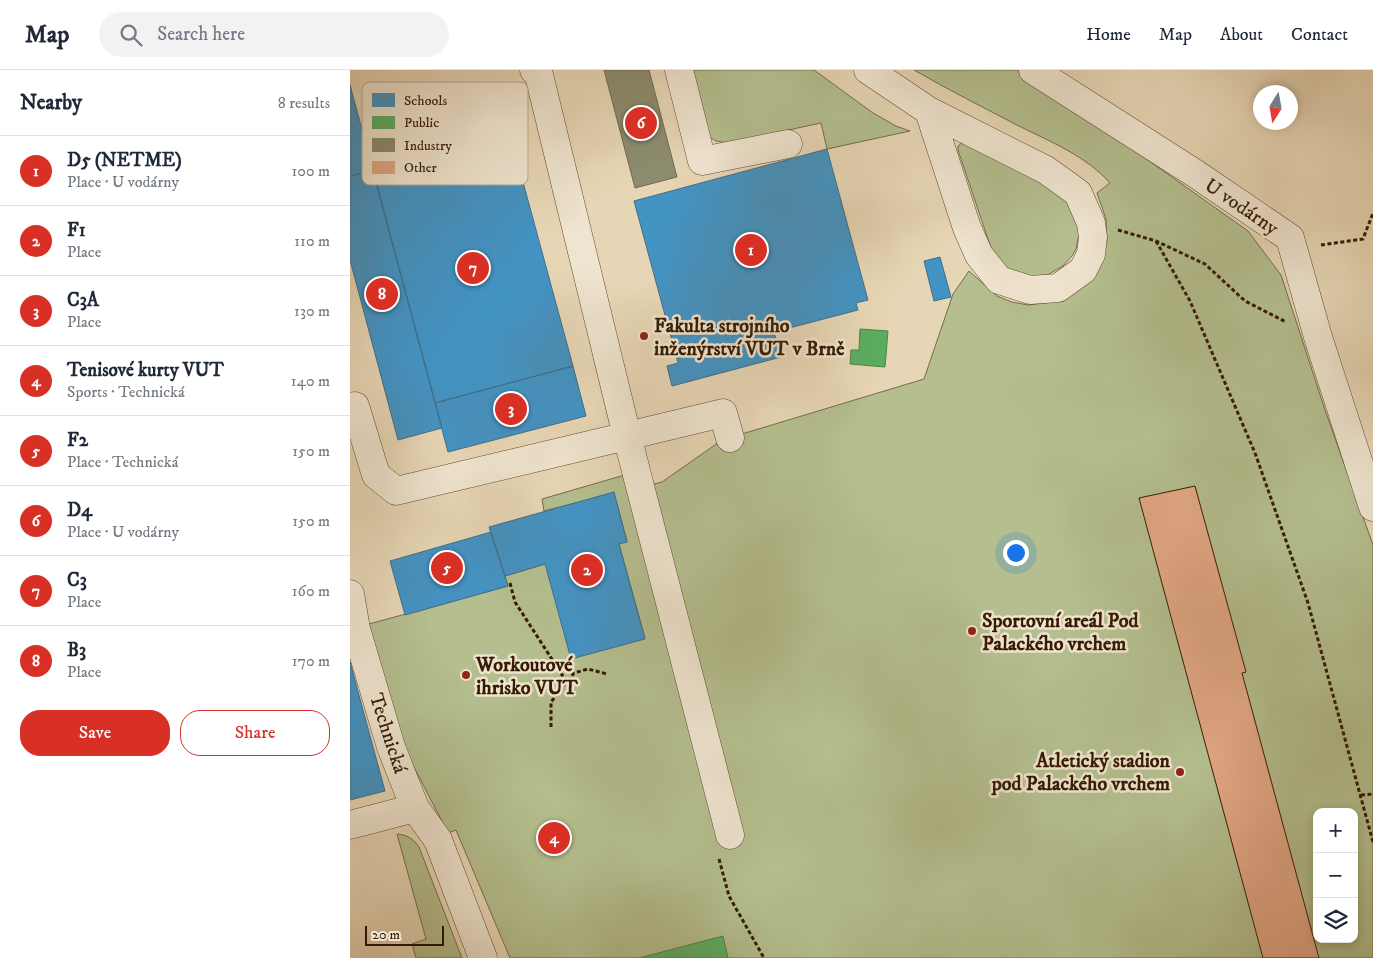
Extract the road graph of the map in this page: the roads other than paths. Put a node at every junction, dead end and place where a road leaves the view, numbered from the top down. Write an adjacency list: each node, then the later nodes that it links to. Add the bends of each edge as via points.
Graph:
1 (534, 70): 8 (street, via 538,71)
2 (679, 70): 6 (street, via 702,161)
3 (868, 70): 5 (street)
4 (1033, 70): 10 (street, U vodárny, via 1290,238)
5 (929, 112): 5 (street, via 978,255 999,280 1030,290 1058,288 1083,270 1091,254 1093,237 1091,223 1078,193 1046,170)
6 (788, 144)
7 (355, 406): 8 (street, via 376,475 396,491)
8 (627, 436): 9 (street, via 723,413); 15 (street)
9 (730, 438)
10 (1373, 507)
11 (350, 594): 12 (street, Technická)
12 (353, 629): 13 (street, Technická, via 391,747)
13 (415, 808): 14 (street); 16 (street, Technická, via 438,840)
14 (350, 825)
15 (724, 846)
16 (483, 958)

